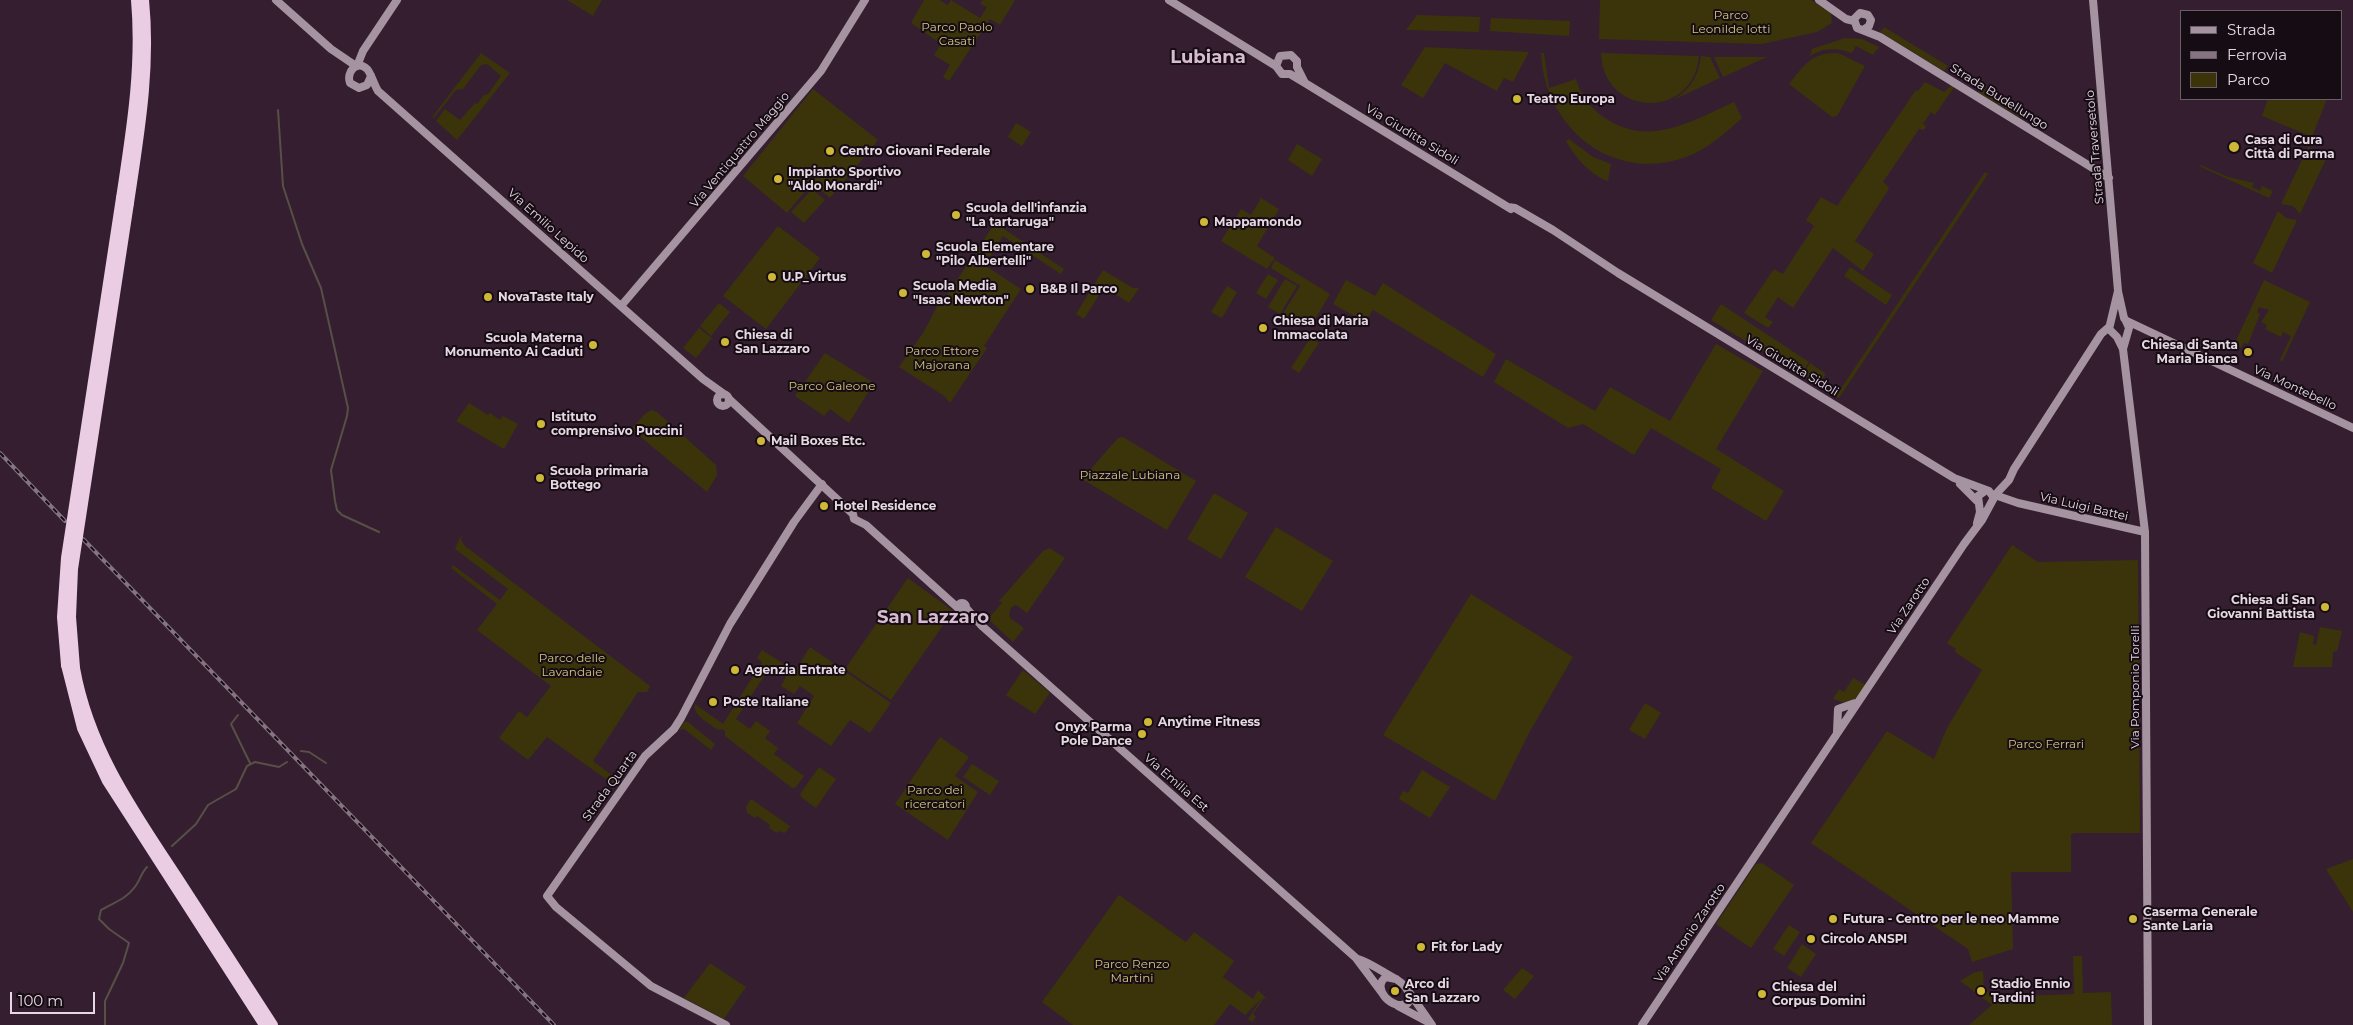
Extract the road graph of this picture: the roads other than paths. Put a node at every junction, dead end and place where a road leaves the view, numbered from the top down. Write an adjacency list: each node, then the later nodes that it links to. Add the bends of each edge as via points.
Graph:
1 (276, 0): 11 (street)
2 (397, 0): 10 (street)
3 (865, 0): 23 (street, Via Ventiquattro Maggio, via 821,71)
4 (1169, 0): 12 (street, Via Giuditta Sidoli, via 1263,58)
5 (1819, 0): 8 (street, Strada Budellungo)
6 (2093, 0): 21 (street, Strada Traversetolo)
7 (138, 1): 40 (highway, bridge, via 147,43 146,85 125,200 73,570)
8 (1855, 18): 9 (street, Strada Budellungo, via 1857,28); 9 (street, Strada Budellungo, via 1863,13 1868,15)
9 (1867, 27): 21 (street, Strada Budellungo)
10 (366, 47): 13 (street); 16 (street)
11 (331, 49): 13 (street); 15 (street)
12 (1277, 63): 14 (street, Via Giuditta Sidoli, via 1283,54 1291,54 1297,61); 17 (street, Via Giuditta Sidoli, via 1282,74)
13 (356, 66): 15 (street); 16 (street)
14 (1297, 67): 17 (street); 18 (street, Via Giuditta Sidoli)
15 (349, 72): 19 (street, via 348,79 352,85)
16 (369, 72): 19 (street, via 369,82); 20 (street)
17 (1290, 74): 18 (street, Via Giuditta Sidoli)
18 (1305, 83): 34 (street, Via Giuditta Sidoli, via 1545,226)
19 (364, 87): 20 (street)
20 (378, 91): 23 (street, Via Emilio Lepido)
21 (2109, 178): 22 (street, Strada Traversetolo)
22 (2118, 291): 24 (street, Strada Traversetolo); 25 (street, Strada Traversetolo)
23 (621, 306): 31 (street, Via Emilio Lepido)
24 (2126, 319): 25 (street, via 2118,317); 26 (street, Via Montebello); 27 (street, Via Pomponio Torelli)
25 (2110, 323): 28 (street, Via Pomponio Torelli); 29 (street, Via Zarotto)
26 (2145, 330): 27 (street); 33 (street, Via Montebello)
27 (2127, 333): 28 (street); 30 (street, Via Pomponio Torelli)
28 (2115, 336): 29 (street); 30 (street, Via Pomponio Torelli)
29 (2098, 341): 36 (street, Via Zarotto, via 2008,482)
30 (2123, 349): 39 (street, Via Pomponio Torelli)
31 (703, 379): 32 (street, Via Emilio Lepido); 32 (street, Via Emilio Lepido, via 718,404)
32 (726, 400): 35 (street, Via Emilio Lepido)
33 (2353, 428)
34 (1954, 478): 36 (street, Via Giuditta Sidoli); 37 (street, Via Giuditta Sidoli)
35 (823, 485): 42 (street, Via Emilia Est); 49 (street, Strada Quarta, via 794,522 730,624 674,729 645,756 548,895 556,908 642,979)
36 (1991, 497): 37 (street, Via Zarotto, via 1979,494); 37 (street, via 1985,507); 38 (street, Via Zarotto); 39 (street, Via Luigi Battei, via 1996,502 2018,503)
37 (1978, 501): 38 (street, Via Zarotto, via 1979,514)
38 (1974, 530): 41 (street, Via Zarotto, via 1864,695 1846,714 1836,737)
39 (2145, 532): 52 (street, Via Pomponio Torelli)
40 (71, 666): 47 (highway, via 82,728 107,781); 48 (highway, via 88,719 111,772)
41 (1757, 853): 51 (street, Via Antonio Zarotto)
42 (1356, 958): 43 (street, Via Emilia Est); 45 (street, Via Emilia Est)
43 (1396, 979): 44 (street, Via Emilia Est); 45 (street, via 1382,980)
44 (1409, 991): 46 (street, via 1408,1003); 50 (street, Via Emilia Est)
45 (1383, 994): 46 (street, Via Emilia Est)
46 (1396, 1005): 50 (street, Via Emilia Est)
47 (264, 1025)
48 (273, 1025)
49 (726, 1025)
50 (1432, 1025)
51 (1642, 1025)
52 (2148, 1025)

